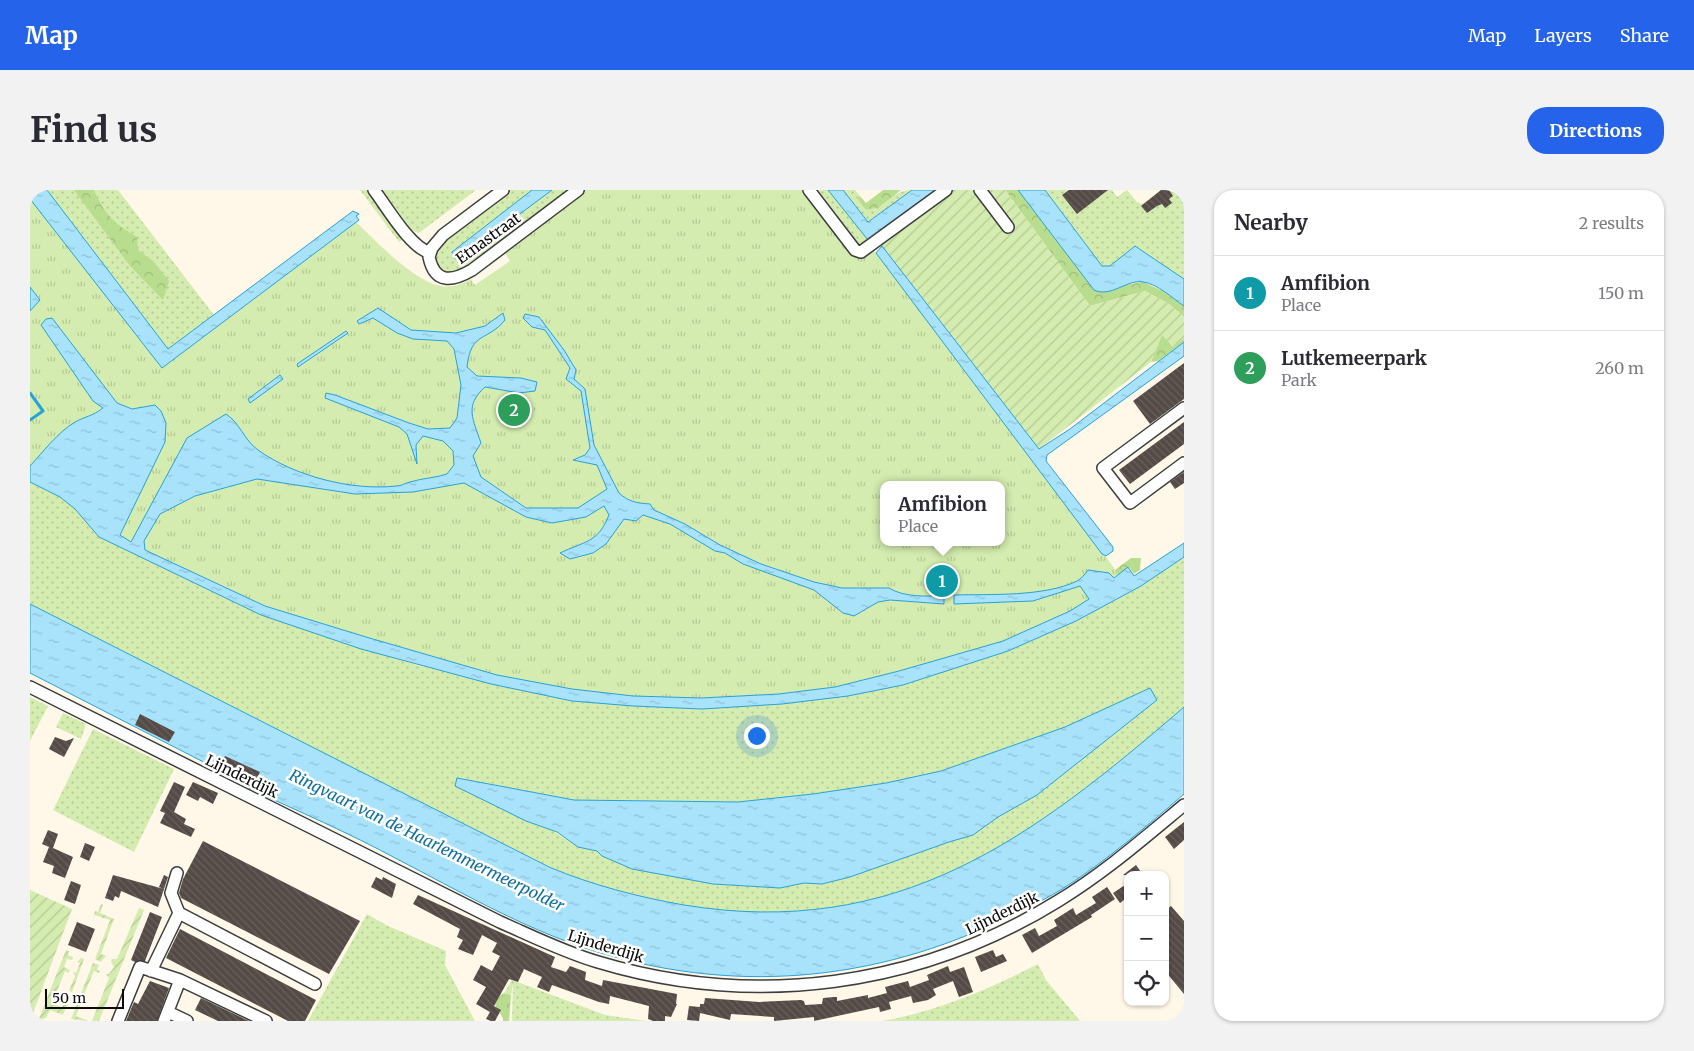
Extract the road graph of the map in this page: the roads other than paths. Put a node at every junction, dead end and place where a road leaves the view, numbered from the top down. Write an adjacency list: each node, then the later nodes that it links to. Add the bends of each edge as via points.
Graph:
1 (374, 190): 8 (street, via 411,239)
2 (503, 190): 8 (street, Etnastraat, via 443,235)
3 (578, 190): 8 (street, Etnastraat, via 457,279 439,275 430,262)
4 (809, 190): 5 (street, via 855,250 861,252)
5 (946, 190)
6 (980, 190): 7 (street)
7 (1008, 227)
8 (430, 253)
9 (1184, 408): 10 (street, via 1103,468 1130,504)
10 (1184, 463)
11 (30, 687): 12 (street, Lijnderdijk, via 552,945 635,972 739,986 783,987 848,980 920,963 982,940 1034,915 1081,886 1135,847)
12 (1184, 805)
13 (176, 873): 14 (street, via 171,893)
14 (179, 913): 15 (street); 17 (street)
15 (151, 971): 16 (street); 19 (street, via 140,967)
16 (180, 980): 18 (street); 21 (street)
17 (316, 984)
18 (166, 1016): 20 (street)
19 (118, 1021)
20 (187, 1021)
21 (266, 1021)

